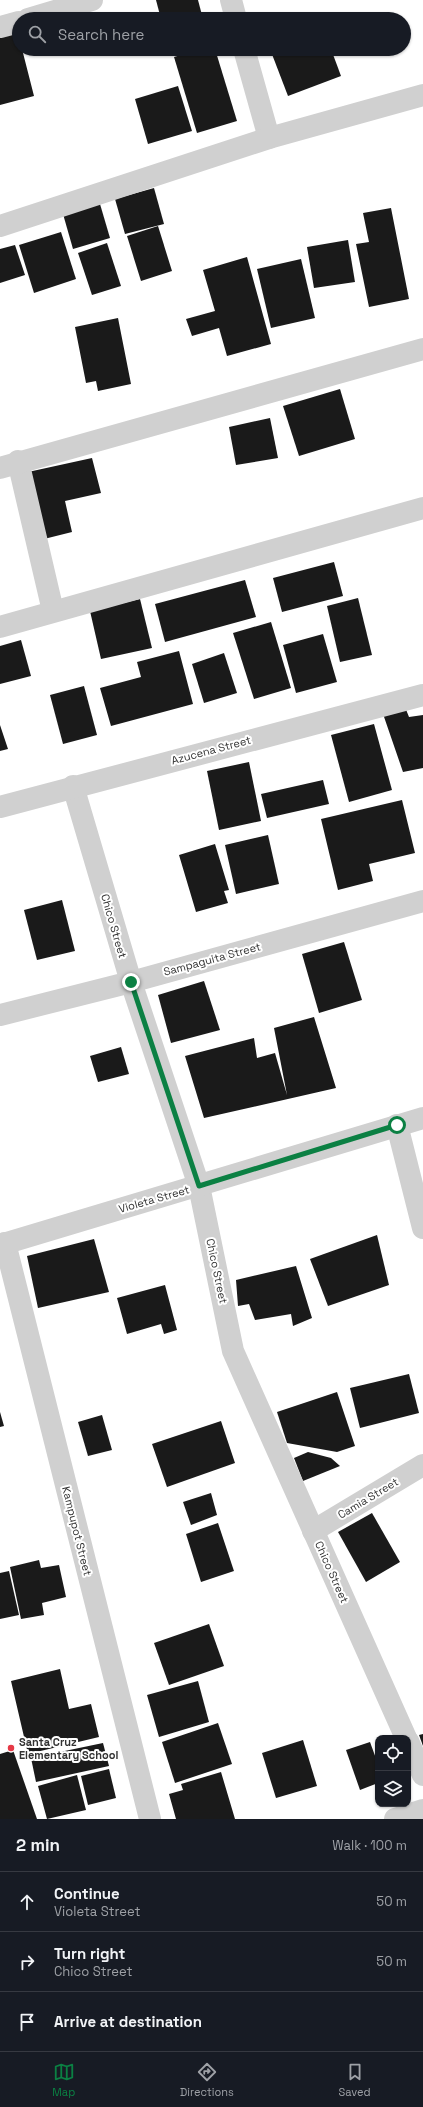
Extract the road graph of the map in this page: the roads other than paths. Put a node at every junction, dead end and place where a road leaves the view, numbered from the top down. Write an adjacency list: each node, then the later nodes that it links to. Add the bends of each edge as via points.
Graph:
1 (92, 0): 3 (street)
2 (230, 0): 4 (street)
3 (52, 12)
4 (234, 12)
5 (12, 24): 6 (street)
6 (0, 27)
7 (246, 56): 9 (street)
8 (423, 95): 9 (street)
9 (269, 138): 10 (street)
10 (0, 226)
11 (423, 349): 12 (street)
12 (9, 464): 14 (street)
13 (423, 508): 14 (street)
14 (52, 611): 15 (street)
15 (0, 627)
16 (423, 695): 17 (street, Azucena Street)
17 (74, 786): 18 (street, Azucena Street); 20 (street, Chico Street)
18 (0, 807)
19 (423, 902): 20 (street, Sampaguita Street)
20 (131, 982): 21 (street, Sampaguita Street); 24 (street, Chico Street)
21 (0, 1015)
22 (423, 1118): 23 (street, Violeta Street)
23 (397, 1125): 24 (street, Violeta Street); 25 (street)
24 (199, 1186): 26 (street, Violeta Street); 28 (street, Chico Street, via 233,1351)
25 (423, 1228)
26 (2, 1244): 33 (street, Kampupot Street)
27 (423, 1465): 28 (street, Camia Street)
28 (313, 1531): 29 (street, Chico Street)
29 (405, 1735)
30 (411, 1748): 31 (street)
31 (423, 1775)
32 (423, 1810): 34 (street)
33 (146, 1818)
34 (395, 1819)

